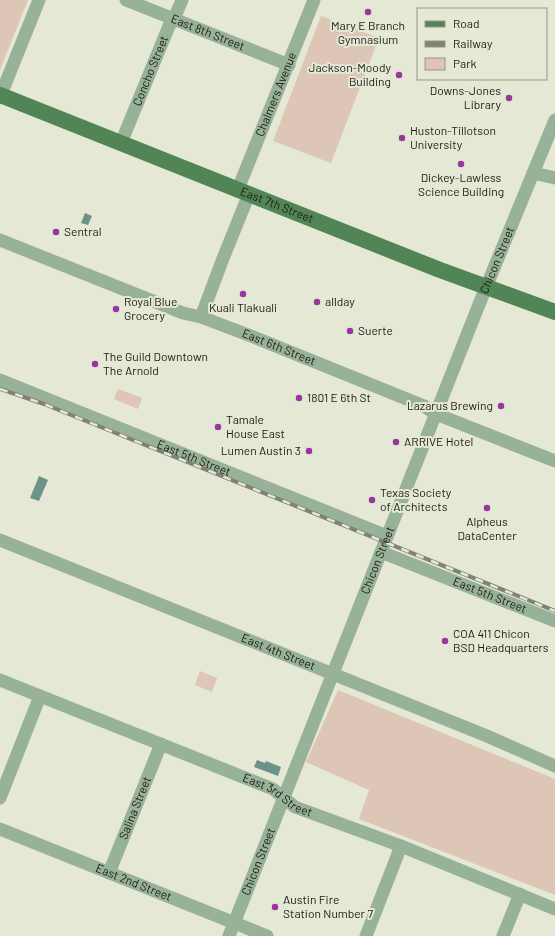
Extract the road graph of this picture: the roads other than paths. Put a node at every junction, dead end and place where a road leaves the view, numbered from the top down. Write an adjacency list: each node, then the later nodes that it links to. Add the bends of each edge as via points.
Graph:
1 (39, 0): 7 (street)
2 (126, 0): 5 (street, East 8th Street)
3 (182, 0): 5 (street, Concho Street)
4 (314, 0): 6 (street, Chalmers Avenue)
5 (174, 19): 6 (street, East 8th Street); 9 (street, Concho Street)
6 (289, 65): 12 (street, Chalmers Avenue)
7 (0, 96): 9 (main road, East 7th Street)
8 (555, 120): 10 (street, Chicon Street)
9 (121, 143): 12 (main road, East 7th Street)
10 (533, 173): 11 (street); 14 (street, Chicon Street)
11 (555, 178)
12 (244, 192): 14 (main road, East 7th Street); 16 (street, Chalmers Avenue)
13 (0, 240): 16 (street, East 6th Street, via 183,313)
14 (486, 287): 15 (main road, East 7th Street); 18 (street, Chicon Street)
15 (555, 312)
16 (201, 317): 18 (street, East 6th Street, via 424,406)
17 (0, 380): 20 (street, East 5th Street)
18 (436, 414): 19 (street, East 6th Street); 20 (street, Chicon Street)
19 (555, 462)
20 (387, 536): 22 (street, Chicon Street)
21 (0, 540): 24 (street, East 4th Street)
22 (381, 552): 23 (street, East 5th Street); 24 (street, Chicon Street)
23 (555, 621)
24 (332, 673): 28 (street, East 4th Street); 30 (street, Chicon Street)
25 (0, 680): 26 (street, East 3rd Street)
26 (40, 696): 27 (street, East 3rd Street); 29 (street)
27 (161, 744): 30 (street, East 3rd Street, via 273,789); 33 (street, Salina Street)
28 (555, 766)
29 (0, 798)
30 (284, 798): 32 (street, East 3rd Street, via 295,807); 36 (street, Chicon Street)
31 (0, 829): 33 (street, East 2nd Street)
32 (401, 846): 34 (street, East 3rd Street); 39 (street)
33 (109, 873): 36 (street, East 2nd Street)
34 (520, 894): 35 (street, East 3rd Street); 40 (street)
35 (555, 909)
36 (234, 923): 37 (street, Chicon Street); 38 (street, East 2nd Street)
37 (229, 936)
38 (267, 936)
39 (366, 936)
40 (503, 936)

